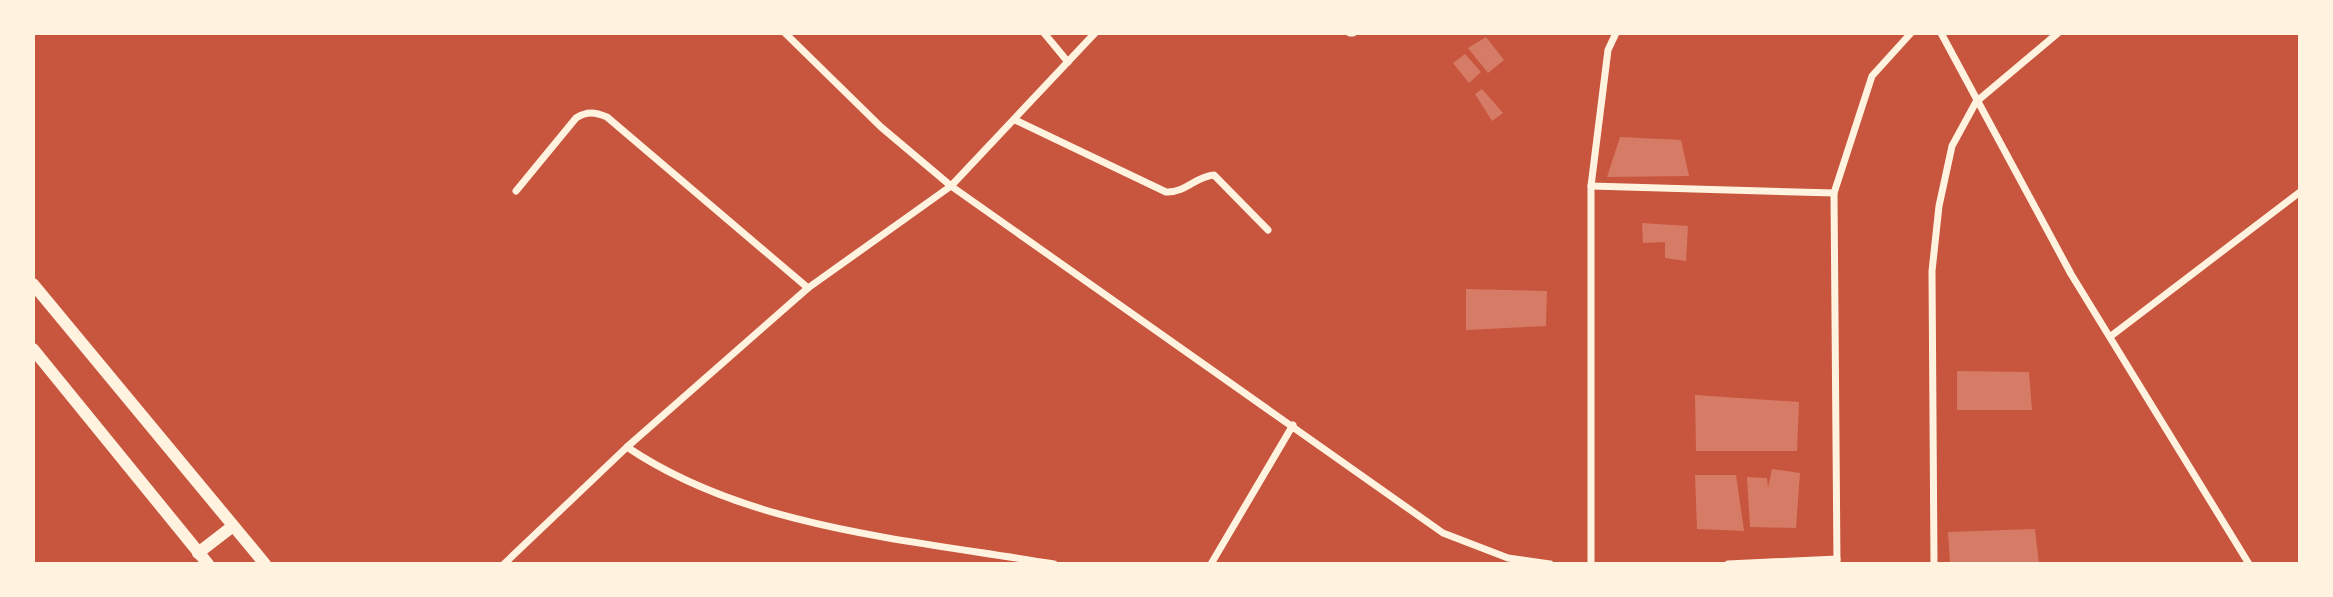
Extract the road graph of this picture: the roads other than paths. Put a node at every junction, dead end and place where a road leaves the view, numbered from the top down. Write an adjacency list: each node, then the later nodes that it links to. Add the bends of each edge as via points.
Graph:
1 (785, 33): 11 (street, via 881,127)
2 (1044, 33): 8 (street)
3 (1095, 33): 8 (street)
4 (1616, 33): 12 (street, via 1608,50)
5 (1911, 33): 15 (street, via 1872,76)
6 (1941, 33): 9 (street)
7 (2059, 33): 9 (street)
8 (1068, 62): 10 (street)
9 (1976, 102): 19 (street, via 2071,274); 35 (street, via 1952,145 1931,271)
10 (1015, 120): 11 (street); 16 (street, via 1166,192 1185,190 1214,175)
11 (951, 186): 18 (street); 21 (street)
12 (1591, 186): 15 (street); 33 (street)
13 (516, 191): 18 (street, via 576,118 595,112 607,117)
14 (2300, 192): 19 (street)
15 (1834, 193): 25 (street)
16 (1268, 230)
17 (33, 284): 23 (street)
18 (808, 288): 22 (street)
19 (2111, 336): 36 (street)
20 (33, 349): 24 (street)
21 (1293, 425): 31 (street); 32 (street, via 1443,533 1508,558)
22 (627, 447): 26 (street, via 672,475 730,500 867,532); 29 (street)
23 (233, 526): 24 (street); 28 (street)
24 (198, 553): 27 (street)
25 (1837, 562): 34 (street)
26 (1045, 563): 30 (street)
27 (208, 564)
28 (265, 564)
29 (504, 564)
30 (1054, 564)
31 (1210, 564)
32 (1550, 564)
33 (1591, 564)
34 (1728, 564)
35 (1934, 564)
36 (2249, 564)

